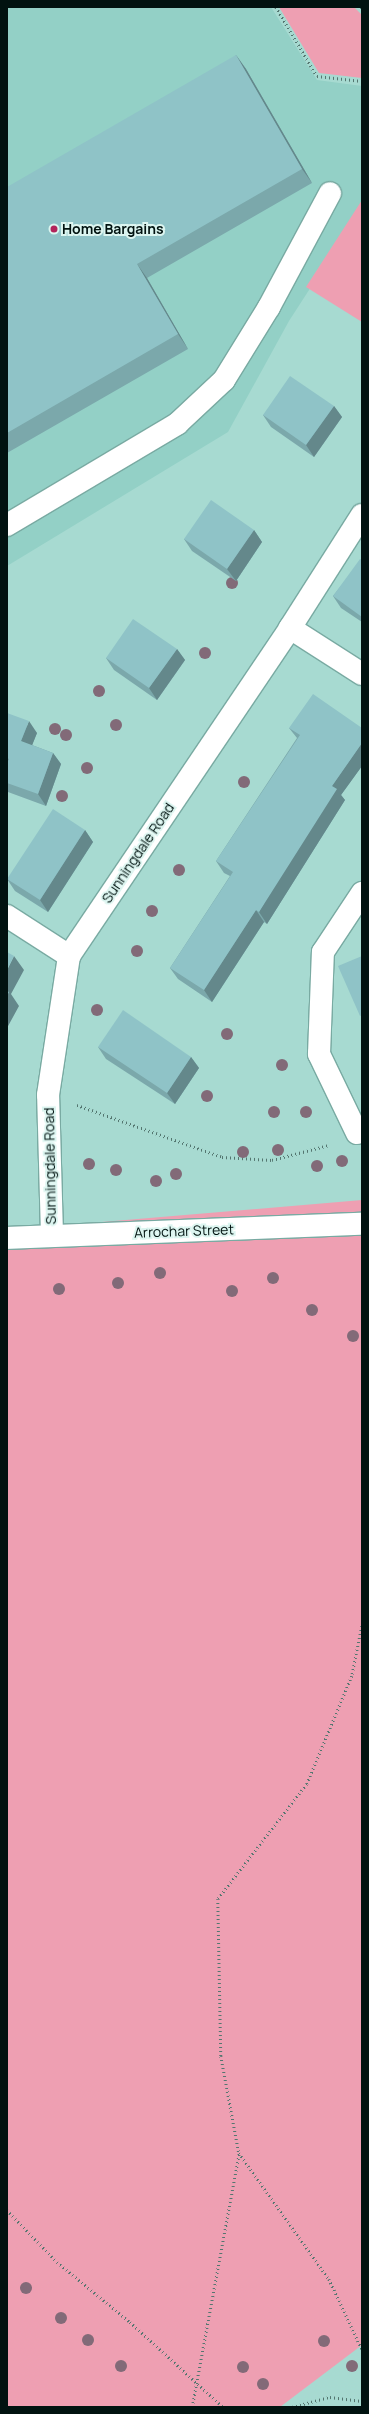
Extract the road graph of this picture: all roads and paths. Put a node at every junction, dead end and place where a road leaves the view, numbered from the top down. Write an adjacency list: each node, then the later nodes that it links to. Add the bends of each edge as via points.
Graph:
1 (276, 7): 2 (path, via 317,76)
2 (362, 81)
3 (330, 193): 5 (street, via 269,307 224,380 177,424)
4 (362, 515): 6 (street, Sunningdale Road)
5 (7, 524)
6 (290, 628): 7 (street); 10 (street, Sunningdale Road)
7 (362, 674)
8 (362, 893): 12 (street, via 323,952 319,1054)
9 (7, 916): 10 (street)
10 (69, 956): 11 (street, Sunningdale Road)
11 (48, 1095): 12 (path, via 222,1157 272,1160); 14 (street, Sunningdale Road)
12 (357, 1134)
13 (362, 1224): 14 (street, Arrochar Street)
14 (52, 1235): 15 (street, Arrochar Street)
15 (7, 1238)
16 (362, 1626): 17 (path, via 352,1676 307,1784 218,1899 221,2056)
17 (239, 2153): 19 (path, via 329,2279); 20 (path)
18 (7, 2210): 20 (path, via 57,2262 130,2322)
19 (362, 2349)
20 (196, 2384): 22 (path); 23 (path)
21 (362, 2401): 24 (path, via 330,2397)
22 (192, 2407)
23 (223, 2407)
24 (292, 2407)

